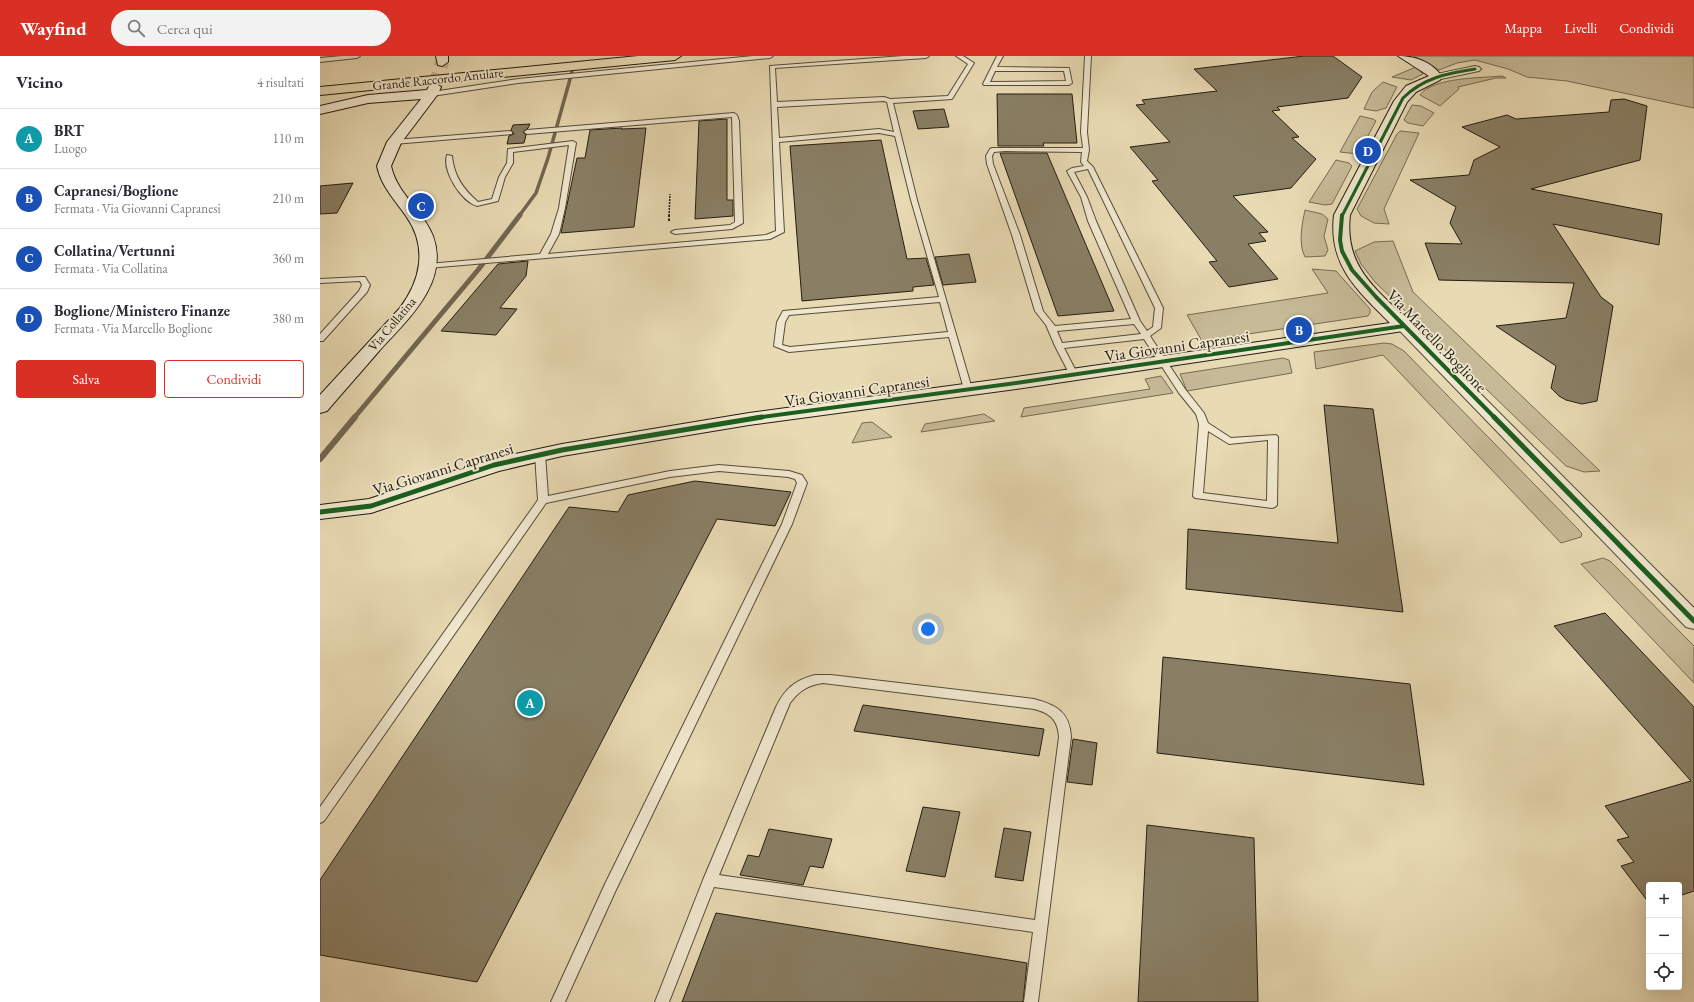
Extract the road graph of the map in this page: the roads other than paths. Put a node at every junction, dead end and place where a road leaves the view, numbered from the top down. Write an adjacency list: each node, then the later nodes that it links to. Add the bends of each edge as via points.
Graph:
1 (357, 56): 10 (lane)
2 (572, 56): 14 (highway, Grande Raccordo Anulare)
3 (675, 56): 16 (highway, Grande Raccordo Anulare)
4 (770, 56): 15 (lane)
5 (926, 56): 18 (lane, via 772,67)
6 (959, 56): 17 (lane, via 971,63 950,98)
7 (1000, 56): 11 (lane)
8 (1088, 56): 25 (lane, via 1084,132)
9 (1404, 56): 13 (street, via 1433,72)
10 (320, 60)
11 (995, 69): 11 (lane, via 986,84 1069,83 1067,69)
12 (1475, 69): 13 (street, Via Marcello Boglione)
13 (1436, 77): 35 (street, Via Marcello Boglione, via 1411,89 1403,98 1348,201 1340,224 1339,240 1343,255 1364,285)
14 (320, 81)
15 (434, 90): 19 (street, via 368,99); 24 (street, Via Collatina)
16 (320, 91)
17 (890, 101): 18 (lane, via 884,99 778,105); 22 (lane)
18 (774, 103): 23 (lane)
19 (320, 110)
20 (527, 132): 29 (lane, via 734,115 739,223 732,227)
21 (510, 133): 24 (lane)
22 (898, 135): 23 (lane, via 879,132); 33 (lane)
23 (776, 140): 30 (lane, via 780,232 767,237)
24 (394, 142): 31 (street, Via Collatina, via 386,157 384,170 422,230 428,247)
25 (1086, 150): 27 (lane, via 1084,162); 36 (lane, via 1005,149 992,150 989,156 1039,311)
26 (450, 156): 30 (lane, via 449,168 461,191 477,204 495,202 502,177 510,163 510,150 573,143 557,228)
27 (1090, 167): 28 (lane); 28 (lane, via 1070,171)
28 (1093, 197): 34 (lane, via 1092,221); 38 (lane, via 1159,308 1157,328)
29 (675, 232)
30 (542, 256): 31 (lane)
31 (428, 266): 44 (street, Via Collatina, via 422,288 409,307)
32 (320, 281): 39 (lane, via 355,279 362,280 366,285 363,292)
33 (943, 299): 37 (lane); 37 (lane, via 786,314 781,322 778,346 789,350)
34 (1136, 321): 36 (lane); 38 (lane)
35 (1404, 326): 41 (street, Via Giovanni Capranesi); 49 (street, Via Marcello Boglione)
36 (1052, 329): 40 (lane)
37 (953, 334): 43 (lane)
38 (1145, 336): 40 (lane); 41 (lane)
39 (320, 339)
40 (1059, 346): 42 (lane)
41 (1163, 361): 42 (street, Via Giovanni Capranesi); 45 (lane, via 1185,396 1198,409)
42 (1074, 375): 43 (street, Via Giovanni Capranesi)
43 (968, 389): 46 (street, Via Giovanni Capranesi, via 742,420)
44 (320, 407)
45 (1204, 424): 45 (lane, via 1198,496 1272,505 1273,437 1229,441)
46 (540, 454): 47 (lane); 48 (street, Via Giovanni Capranesi, via 486,467 377,504)
47 (543, 500): 50 (lane); 53 (lane, via 670,474 719,468 789,474 799,477 802,483 787,524 610,888)
48 (320, 512)
49 (1694, 621)
50 (320, 817)
51 (710, 880): 52 (lane); 52 (lane, via 782,707 799,684 814,679 831,679 1034,704 1050,708 1059,714 1066,731); 54 (lane)
52 (1040, 927): 55 (lane)
53 (558, 1002)
54 (662, 1002)
55 (1031, 1002)

